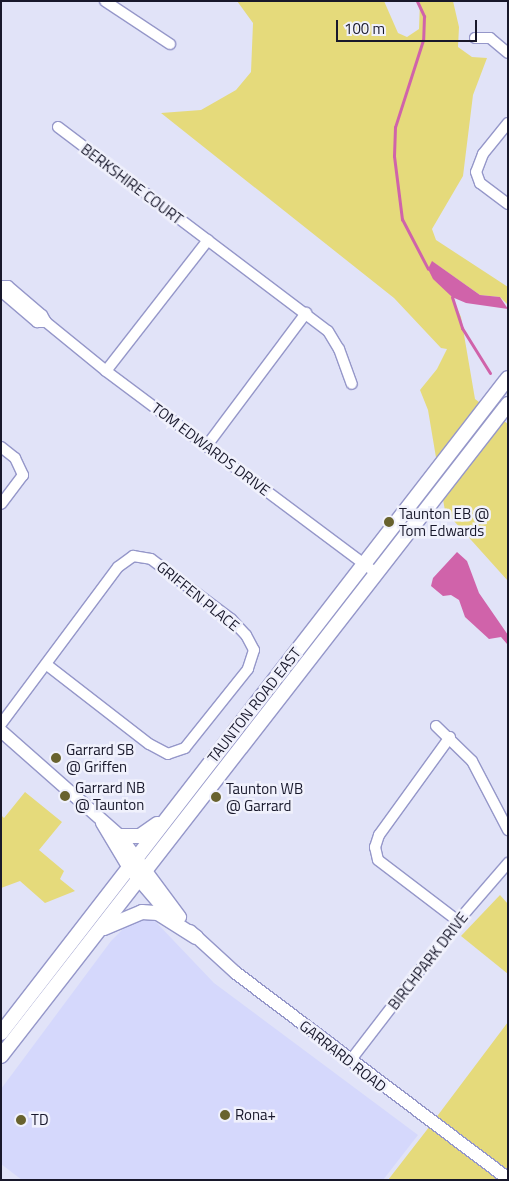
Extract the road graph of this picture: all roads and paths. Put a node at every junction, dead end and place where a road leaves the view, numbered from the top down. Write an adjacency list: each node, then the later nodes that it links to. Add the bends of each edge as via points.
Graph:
1 (105, 1): 3 (street)
2 (475, 38): 4 (street, via 490,38)
3 (170, 44)
4 (508, 53)
5 (508, 123): 7 (street, via 483,154 476,172 480,182)
6 (58, 127): 8 (street, BERKSHIRE COURT)
7 (508, 204)
8 (208, 240): 10 (street, BERKSHIRE COURT); 11 (street)
9 (1, 286): 11 (street, TOM EDWARDS DRIVE, via 3,294 37,322 46,322)
10 (306, 313): 13 (street, BERKSHIRE COURT, via 328,331 339,349); 15 (street)
11 (106, 371): 15 (street, TOM EDWARDS DRIVE)
12 (508, 378): 18 (main road, TAUNTON ROAD EAST)
13 (352, 384)
14 (508, 404): 19 (main road, TAUNTON ROAD EAST)
15 (208, 444): 18 (street, TOM EDWARDS DRIVE)
16 (1, 447): 17 (street, via 15,458 23,475)
17 (1, 504)
18 (365, 566): 19 (street, TOM EDWARDS DRIVE); 25 (main road, TAUNTON ROAD EAST)
19 (377, 574): 30 (main road, TAUNTON ROAD EAST)
20 (46, 665): 20 (street, GRIFFEN PLACE, via 150,744 168,754 185,748 248,669 254,650 246,635 231,619 151,559 133,556 118,567); 21 (street, GRIFFEN PLACE)
21 (1, 724)
22 (436, 726): 24 (street)
23 (1, 731): 26 (street, GARRARD ROAD)
24 (450, 738): 27 (street, via 472,760); 31 (street, via 379,835 375,847 378,860)
25 (166, 818): 28 (main road, via 140,836); 30 (main road, TAUNTON ROAD EAST)
26 (102, 823): 28 (street, GARRARD ROAD); 30 (street, GARRARD ROAD)
27 (508, 830)
28 (120, 836): 30 (street, GARRARD ROAD)
29 (508, 863): 31 (street, BIRCHPARK DRIVE)
30 (138, 869): 32 (main road, TAUNTON ROAD EAST); 33 (street, GARRARD ROAD); 34 (main road, TAUNTON ROAD EAST)
31 (458, 921): 36 (street, BIRCHPARK DRIVE)
32 (103, 928): 33 (main road, via 142,912 158,913); 35 (main road, TAUNTON ROAD EAST)
33 (196, 937): 36 (street, GARRARD ROAD)
34 (1, 1033)
35 (1, 1056)
36 (350, 1061): 37 (street, GARRARD ROAD)
37 (508, 1179)

